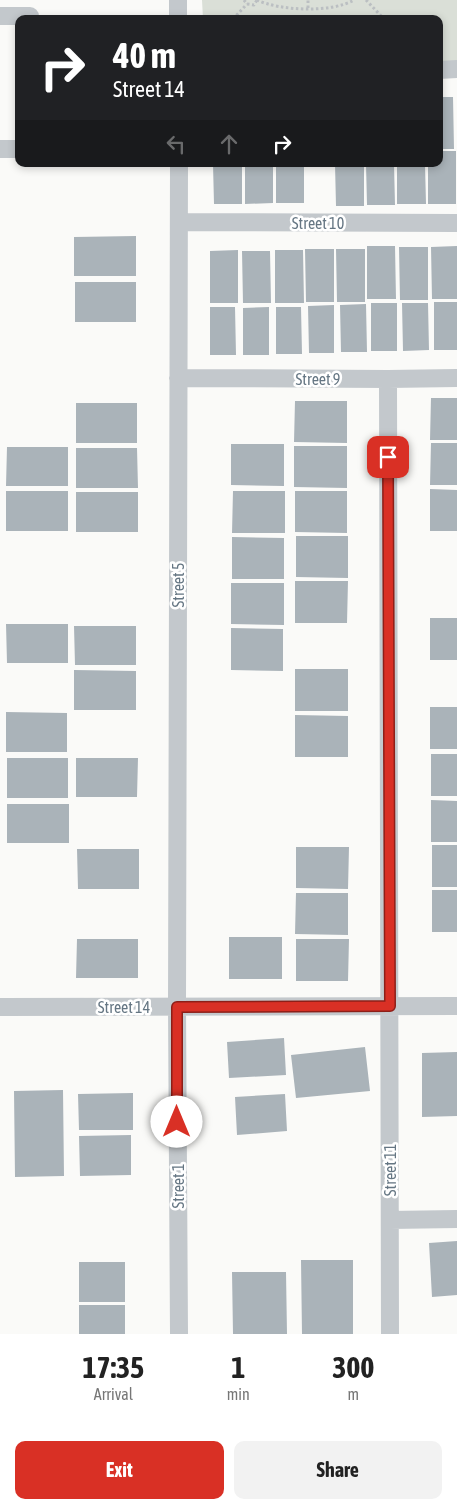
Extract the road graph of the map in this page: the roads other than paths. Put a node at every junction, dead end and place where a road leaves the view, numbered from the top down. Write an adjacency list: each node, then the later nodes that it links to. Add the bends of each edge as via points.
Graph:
1 (178, 0): 3 (street)
2 (30, 12): 4 (street)
3 (178, 15)
4 (0, 16)
5 (443, 70): 6 (street)
6 (457, 70)
7 (0, 149): 8 (street)
8 (15, 149)
9 (179, 167): 10 (street, Street 5)
10 (179, 222): 11 (street, Street 10); 12 (street, Street 5)
11 (457, 223)
12 (178, 378): 14 (street, Street 9); 18 (street, Street 5)
13 (457, 378): 14 (street, Street 9)
14 (388, 379): 15 (street, Street 11)
15 (390, 1006): 16 (street, Street 14); 18 (street, Street 14); 20 (street, Street 11)
16 (457, 1006)
17 (0, 1007): 18 (street, Street 14)
18 (177, 1007): 21 (street, Street 1)
19 (457, 1219): 20 (street)
20 (390, 1220): 22 (street, Street 11)
21 (179, 1334)
22 (390, 1334)

